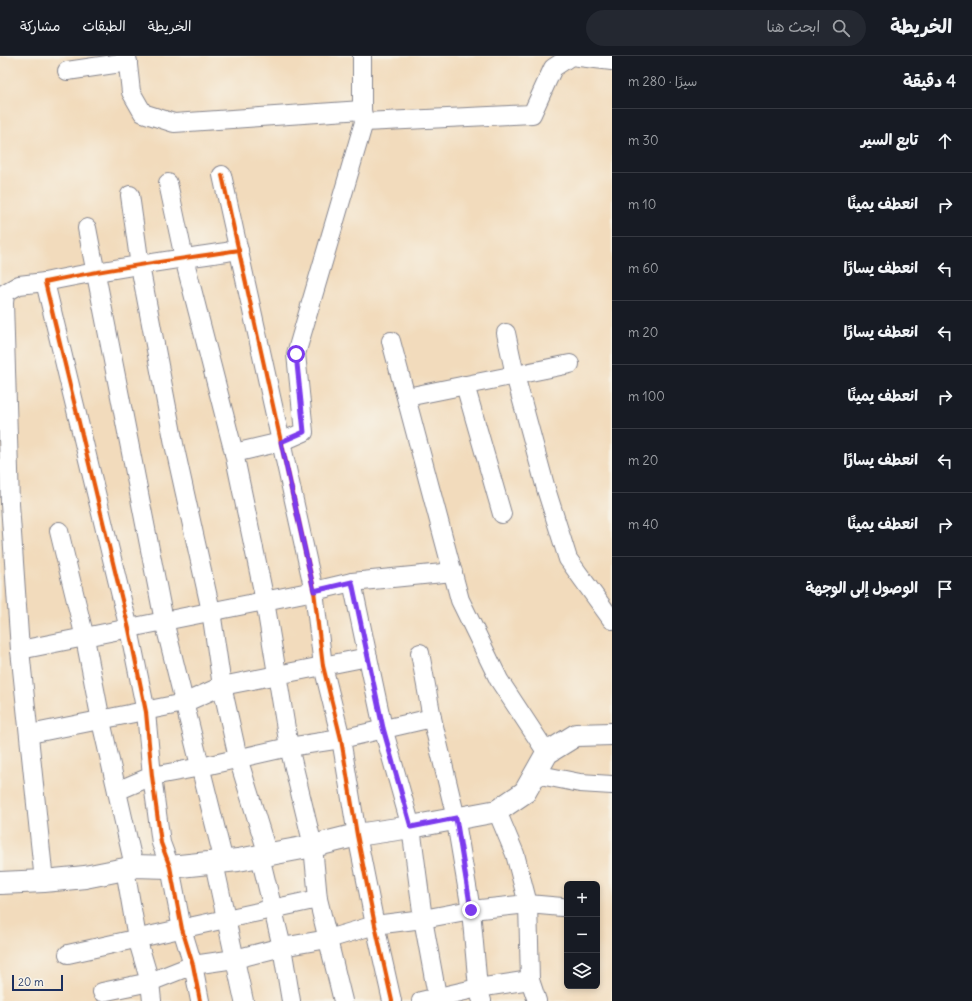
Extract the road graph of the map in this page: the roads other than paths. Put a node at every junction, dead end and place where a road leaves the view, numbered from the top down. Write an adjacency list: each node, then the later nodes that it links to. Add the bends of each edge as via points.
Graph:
1 (362, 56): 5 (street)
2 (128, 59): 4 (street); 5 (street, via 131,92 144,113 174,123)
3 (612, 61): 5 (street, via 571,56 553,68 532,114)
4 (67, 71)
5 (363, 116): 21 (street, via 296,354 304,432)
6 (222, 175): 10 (street)
7 (168, 183): 11 (street)
8 (130, 195): 12 (street)
9 (87, 228): 13 (street)
10 (239, 250): 11 (street); 21 (street)
11 (184, 258): 12 (street); 22 (street)
12 (140, 266): 13 (street); 29 (street, via 174,444)
13 (97, 271): 14 (street); 31 (street)
14 (46, 282): 32 (street); 34 (street, via 19,285 5,294 10,504)
15 (506, 333): 18 (street)
16 (391, 341): 20 (street)
17 (570, 364): 18 (street)
18 (515, 375): 19 (street); 30 (street, via 568,559)
19 (465, 385): 20 (street); 23 (street)
20 (407, 397): 25 (street)
21 (281, 442): 22 (street); 27 (street)
22 (234, 453): 28 (street)
23 (502, 514)
24 (59, 531): 33 (street)
25 (453, 572): 26 (street); 49 (street, via 460,600 499,680)
26 (352, 582): 27 (street); 36 (street)
27 (314, 591): 28 (street); 37 (street)
28 (265, 601): 29 (street); 38 (street)
29 (211, 612): 31 (street); 39 (street)
30 (612, 620)
31 (164, 621): 32 (street); 40 (street)
32 (129, 629): 33 (street); 41 (street)
33 (85, 638): 34 (street); 43 (street)
34 (20, 650): 45 (street)
35 (420, 653): 42 (street)
36 (368, 657): 37 (street); 44 (street)
37 (323, 666): 38 (street); 47 (street)
38 (278, 675): 39 (street); 48 (street)
39 (222, 686): 40 (street); 50 (street)
40 (184, 703): 41 (street); 51 (street)
41 (146, 712): 43 (street); 53 (street)
42 (432, 718): 44 (street); 57 (street)
43 (101, 721): 45 (street); 55 (street)
44 (383, 728): 47 (street); 58 (street)
45 (30, 734): 65 (street)
46 (612, 734): 49 (street, via 576,735)
47 (341, 739): 48 (street); 59 (street)
48 (289, 747): 50 (street); 60 (street)
49 (546, 753): 52 (street)
50 (238, 758): 51 (street); 61 (street)
51 (202, 767): 53 (street); 62 (street)
52 (535, 774): 54 (street, via 580,783); 56 (street, via 525,792)
53 (152, 776): 55 (street); 64 (street, via 160,842)
54 (612, 785)
55 (117, 791): 63 (street)
56 (497, 810): 57 (street); 68 (street, via 514,854)
57 (456, 818): 58 (street); 71 (street)
58 (411, 827): 59 (street); 73 (street)
59 (357, 835): 60 (street); 74 (street)
60 (313, 846): 61 (street); 67 (street)
61 (264, 855): 62 (street); 70 (street)
62 (219, 862): 64 (street); 72 (street)
63 (130, 868): 64 (street); 65 (street, via 85,877); 76 (street)
64 (170, 868): 75 (street)
65 (44, 881): 66 (street)
66 (0, 883)
67 (318, 899): 70 (street); 77 (street)
68 (528, 904): 69 (street); 71 (street); 82 (street)
69 (562, 907)
70 (273, 909): 72 (street); 78 (street)
71 (471, 910): 73 (street); 85 (street)
72 (227, 918): 75 (street); 80 (street)
73 (423, 919): 74 (street); 86 (street)
74 (375, 926): 77 (street); 92 (street)
75 (182, 929): 76 (street); 81 (street)
76 (137, 938): 79 (street); 83 (street)
77 (328, 939): 78 (street); 91 (street)
78 (282, 947): 80 (street); 90 (street)
79 (68, 954)
80 (235, 959): 81 (street); 89 (street)
81 (193, 965): 83 (street); 88 (street)
82 (530, 980): 85 (street); 93 (street)
83 (150, 982): 84 (street); 87 (street)
84 (102, 992)
85 (480, 995): 86 (street)
86 (432, 1000)
87 (152, 1001)
88 (200, 1001)
89 (244, 1001)
90 (291, 1001)
91 (343, 1001)
92 (392, 1001)
93 (537, 1001)

